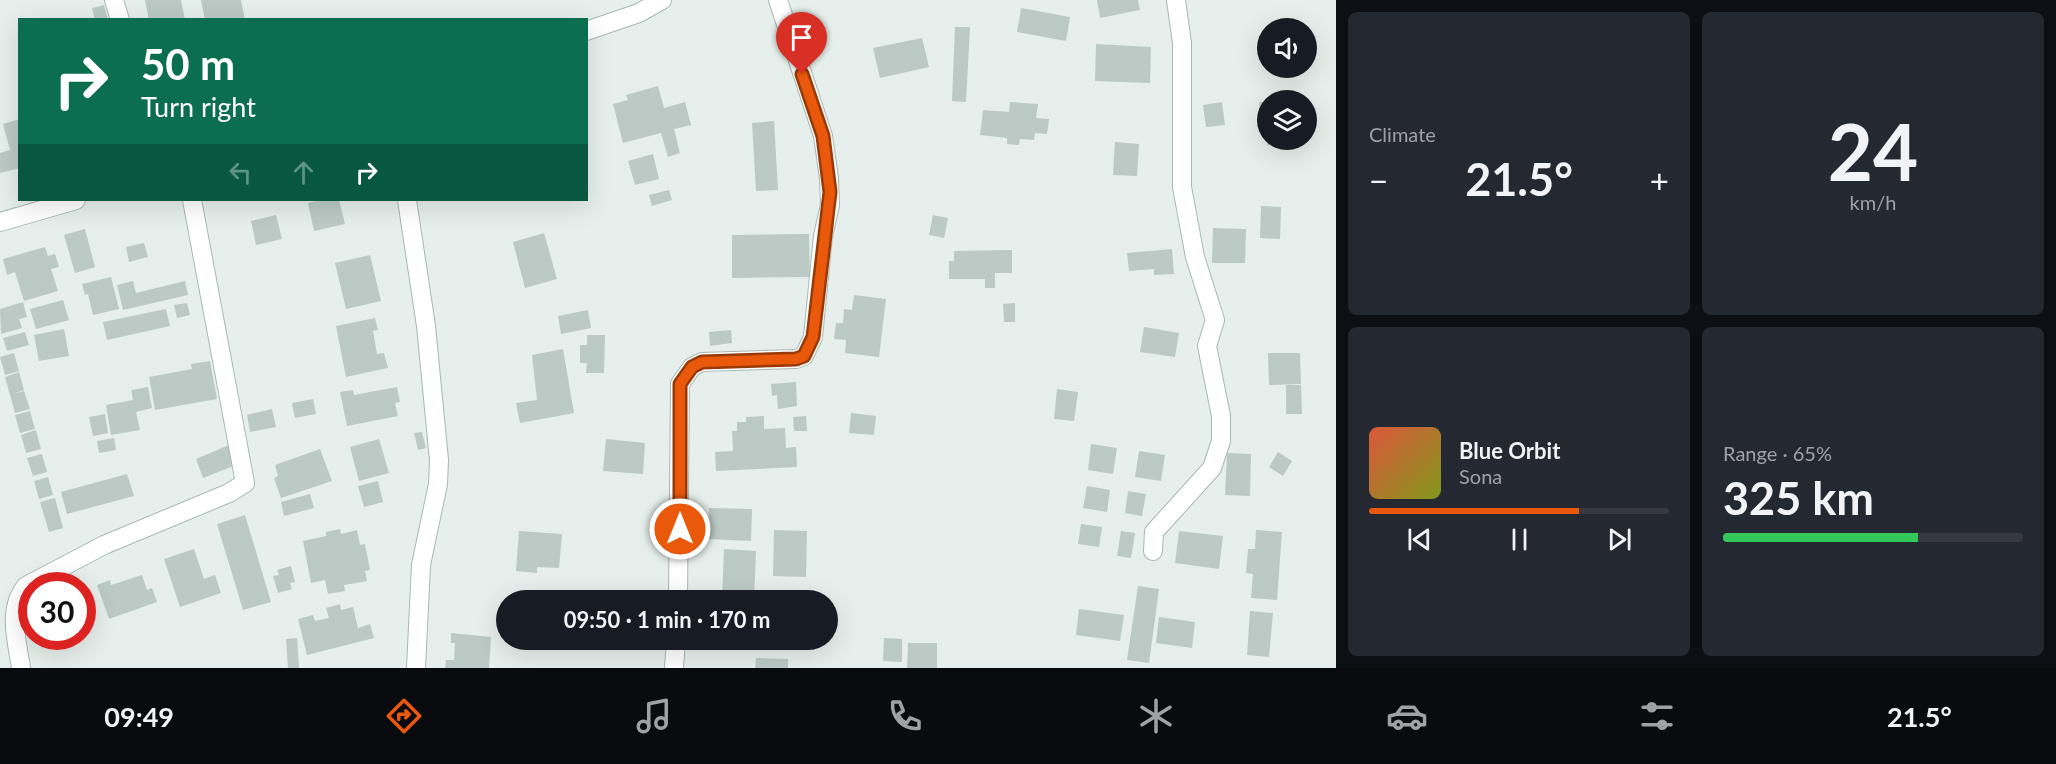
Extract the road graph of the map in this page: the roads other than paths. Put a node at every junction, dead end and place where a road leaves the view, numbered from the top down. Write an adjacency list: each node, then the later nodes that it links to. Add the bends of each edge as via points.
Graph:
1 (114, 0): 5 (street)
2 (662, 0): 6 (street, via 639,13)
3 (778, 0): 12 (street, via 823,136 829,178 830,205 813,337 804,356 796,359 702,362 692,367 680,384)
4 (1176, 0): 11 (street, via 1182,43 1182,187 1195,257 1215,320 1207,346 1221,416 1221,441 1212,468 1155,532)
5 (119, 18)
6 (588, 30)
7 (73, 201): 10 (street)
8 (192, 201): 14 (street, via 245,483 104,545 26,586 20,593 14,618)
9 (407, 201): 15 (street, via 426,326 439,460 438,484 421,565)
10 (0, 222)
11 (1154, 551)
12 (678, 590)
13 (675, 650): 16 (street)
14 (21, 668)
15 (416, 668)
16 (674, 668)

